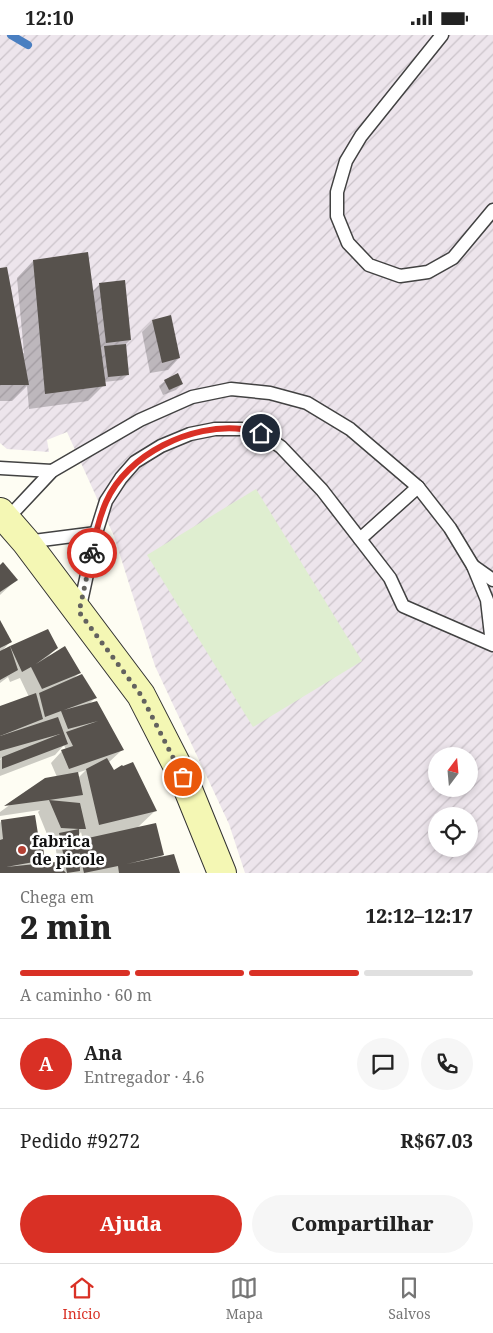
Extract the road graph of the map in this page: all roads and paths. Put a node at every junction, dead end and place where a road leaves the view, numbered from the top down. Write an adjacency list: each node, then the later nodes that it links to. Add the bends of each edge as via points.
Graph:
1 (442, 35): 2 (lane, via 361,136 346,161 337,192 337,216 348,243 368,265 400,276 428,272 453,258)
2 (493, 210)
3 (0, 468): 4 (lane)
4 (52, 471): 5 (lane, via 140,420 192,397 231,389 270,393 307,403 350,429); 6 (lane)
5 (418, 487): 8 (lane); 10 (lane, via 450,528)
6 (4, 515): 9 (main road)
7 (96, 533): 8 (lane, via 106,501 135,462 190,434 215,429 242,429 261,433 281,447 322,490); 9 (lane); 12 (lane)
8 (360, 539): 13 (lane, via 390,579 403,606)
9 (26, 542): 12 (main road)
10 (473, 566): 11 (lane); 13 (lane, via 486,601)
11 (493, 580)
12 (79, 612): 14 (main road, via 141,695 183,777)
13 (492, 645)
14 (222, 873)

